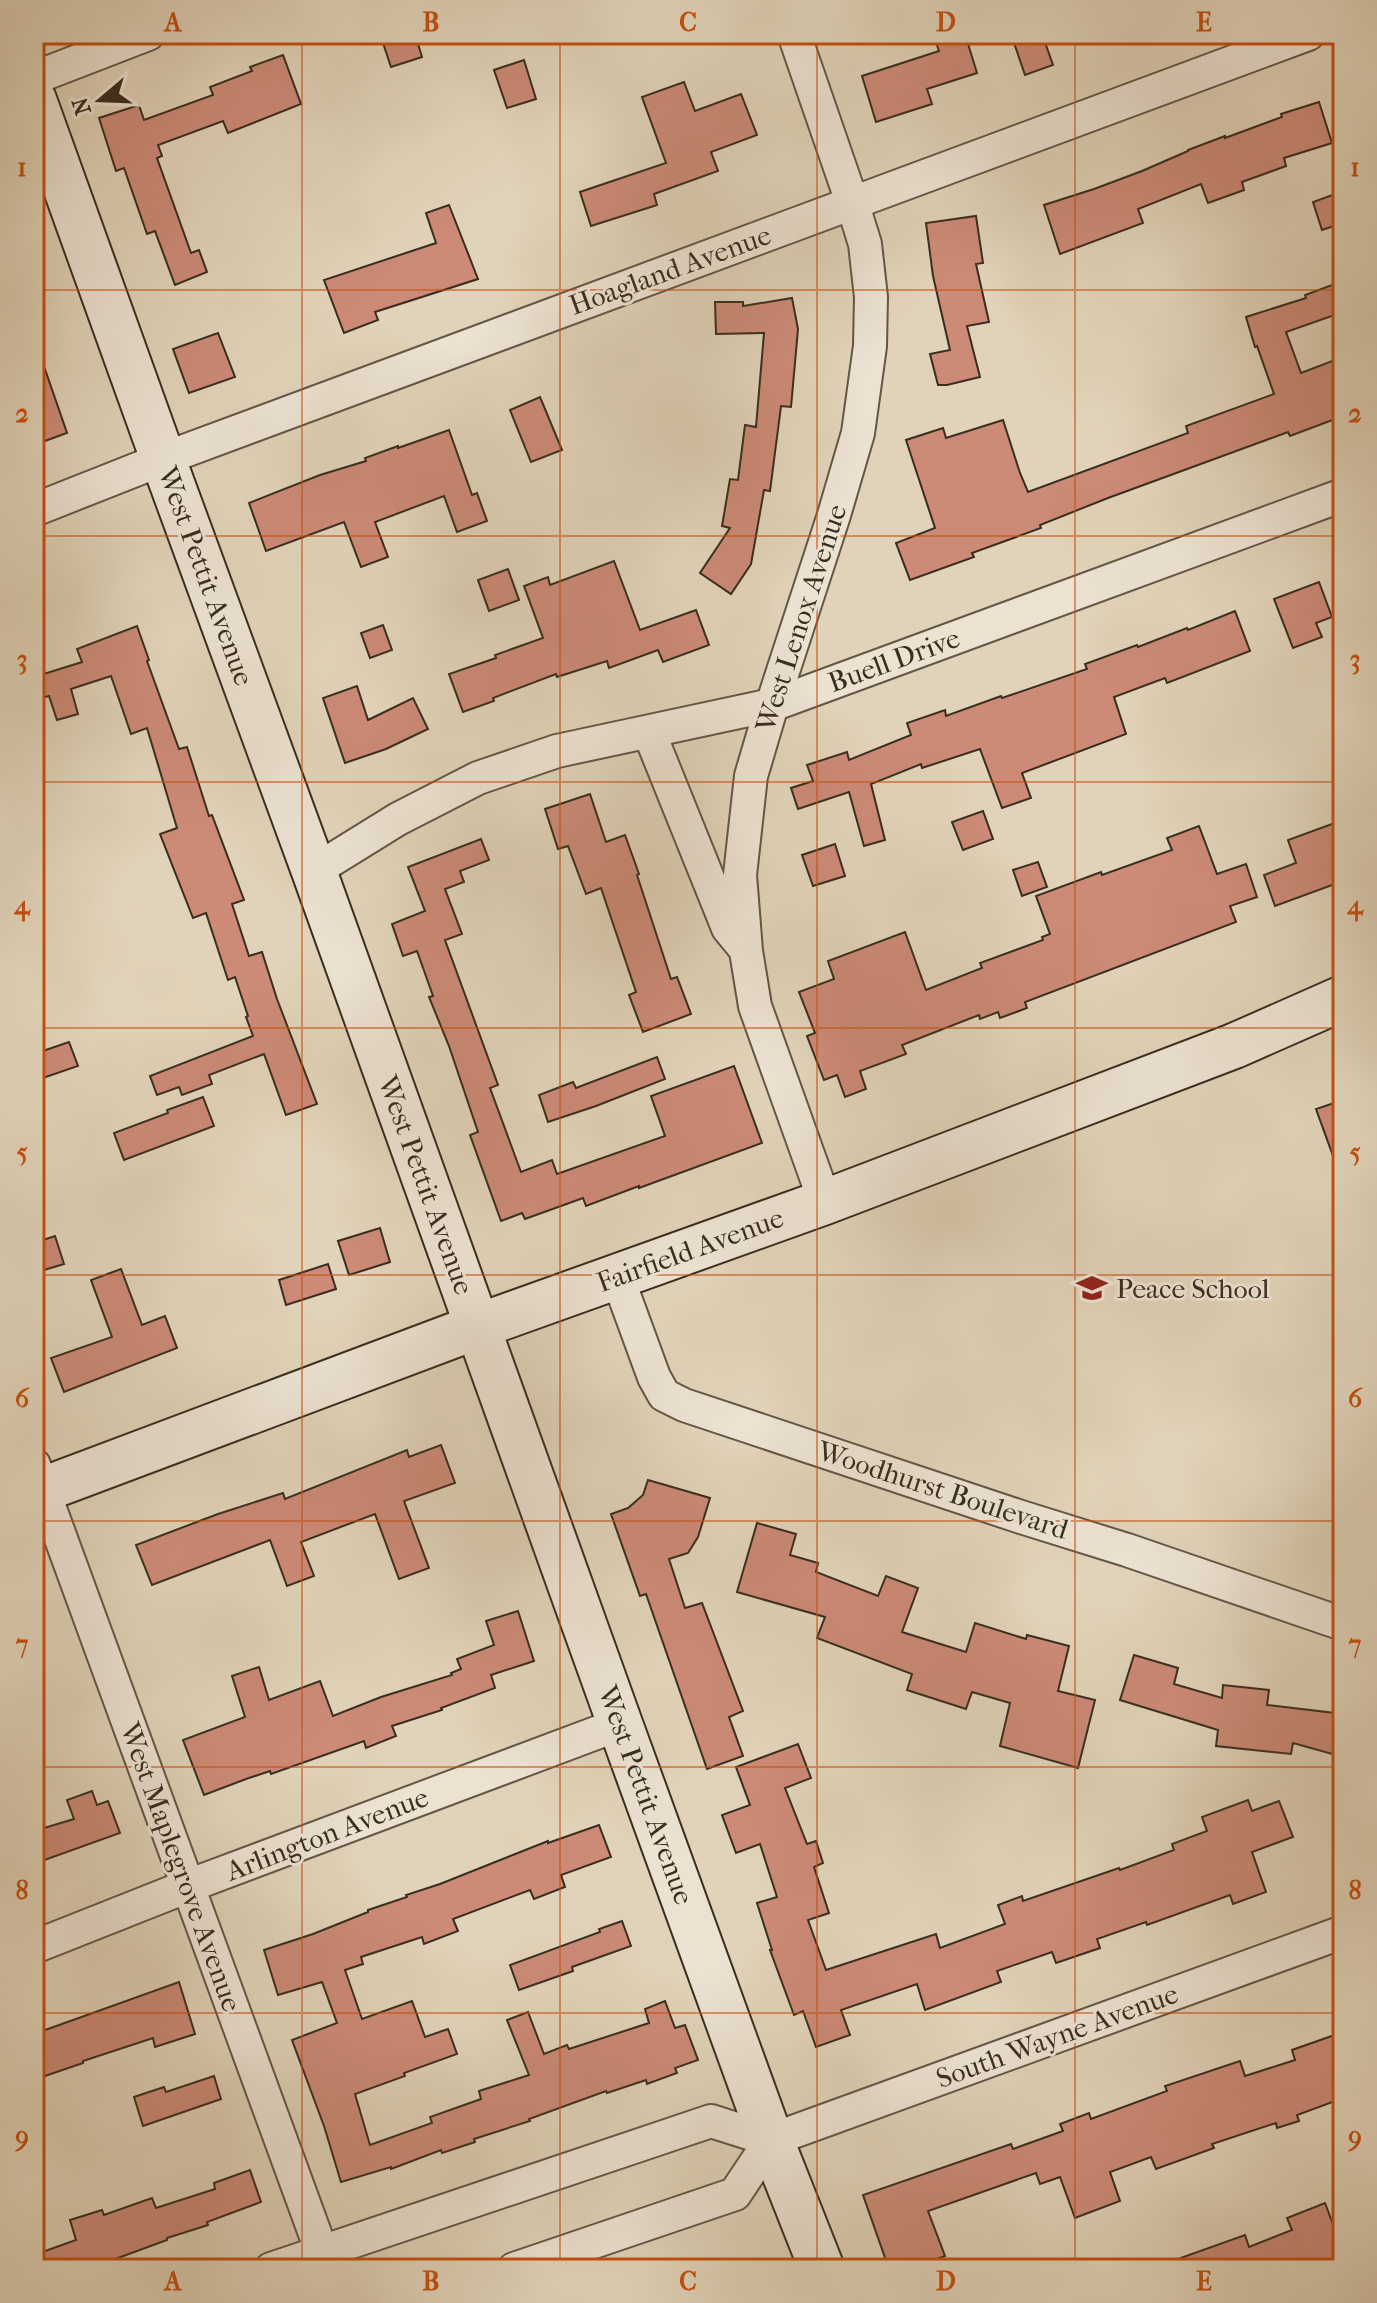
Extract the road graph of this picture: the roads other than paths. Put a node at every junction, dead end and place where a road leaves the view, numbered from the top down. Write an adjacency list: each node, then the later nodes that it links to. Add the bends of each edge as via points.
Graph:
1 (148, 34): 4 (street)
2 (794, 34): 6 (street, West Lenox Avenue)
3 (1308, 34): 6 (street, Hoagland Avenue)
4 (34, 78)
5 (34, 100): 7 (street, West Pettit Avenue)
6 (852, 202): 7 (street, Hoagland Avenue); 10 (street, West Lenox Avenue, via 865,244 871,297 858,433)
7 (163, 459): 9 (street, Hoagland Avenue); 12 (street, West Pettit Avenue)
8 (1343, 495): 10 (street, Buell Drive)
9 (34, 510)
10 (772, 705): 11 (street, Buell Drive); 13 (street, West Lenox Avenue, via 751,776 740,875)
11 (649, 732): 12 (street, Buell Drive, via 557,751 478,778); 13 (street, via 728,928)
12 (314, 871): 17 (street, West Pettit Avenue)
13 (746, 951): 15 (street, West Lenox Avenue, via 755,1006)
14 (1343, 998): 15 (street, Fairfield Avenue, via 1234,1046)
15 (825, 1202): 16 (street, Fairfield Avenue)
16 (617, 1276): 17 (street, Fairfield Avenue); 19 (street, Woodhurst Boulevard, via 654,1377 664,1395 684,1405)
17 (476, 1327): 18 (street, Fairfield Avenue); 20 (street, West Pettit Avenue)
18 (37, 1482): 21 (street, West Maplegrove Avenue)
19 (1343, 1624)
20 (620, 1724): 21 (street, Arlington Avenue); 24 (street, West Pettit Avenue)
21 (188, 1886): 23 (street, Arlington Avenue); 25 (street, West Maplegrove Avenue)
22 (1343, 1932): 24 (street, South Wayne Avenue)
23 (34, 1947)
24 (771, 2140): 25 (street, via 711,2121); 27 (street, via 735,2194); 28 (street, West Pettit Avenue)
25 (324, 2260): 26 (street)
26 (271, 2269)
27 (514, 2269)
28 (822, 2269)

